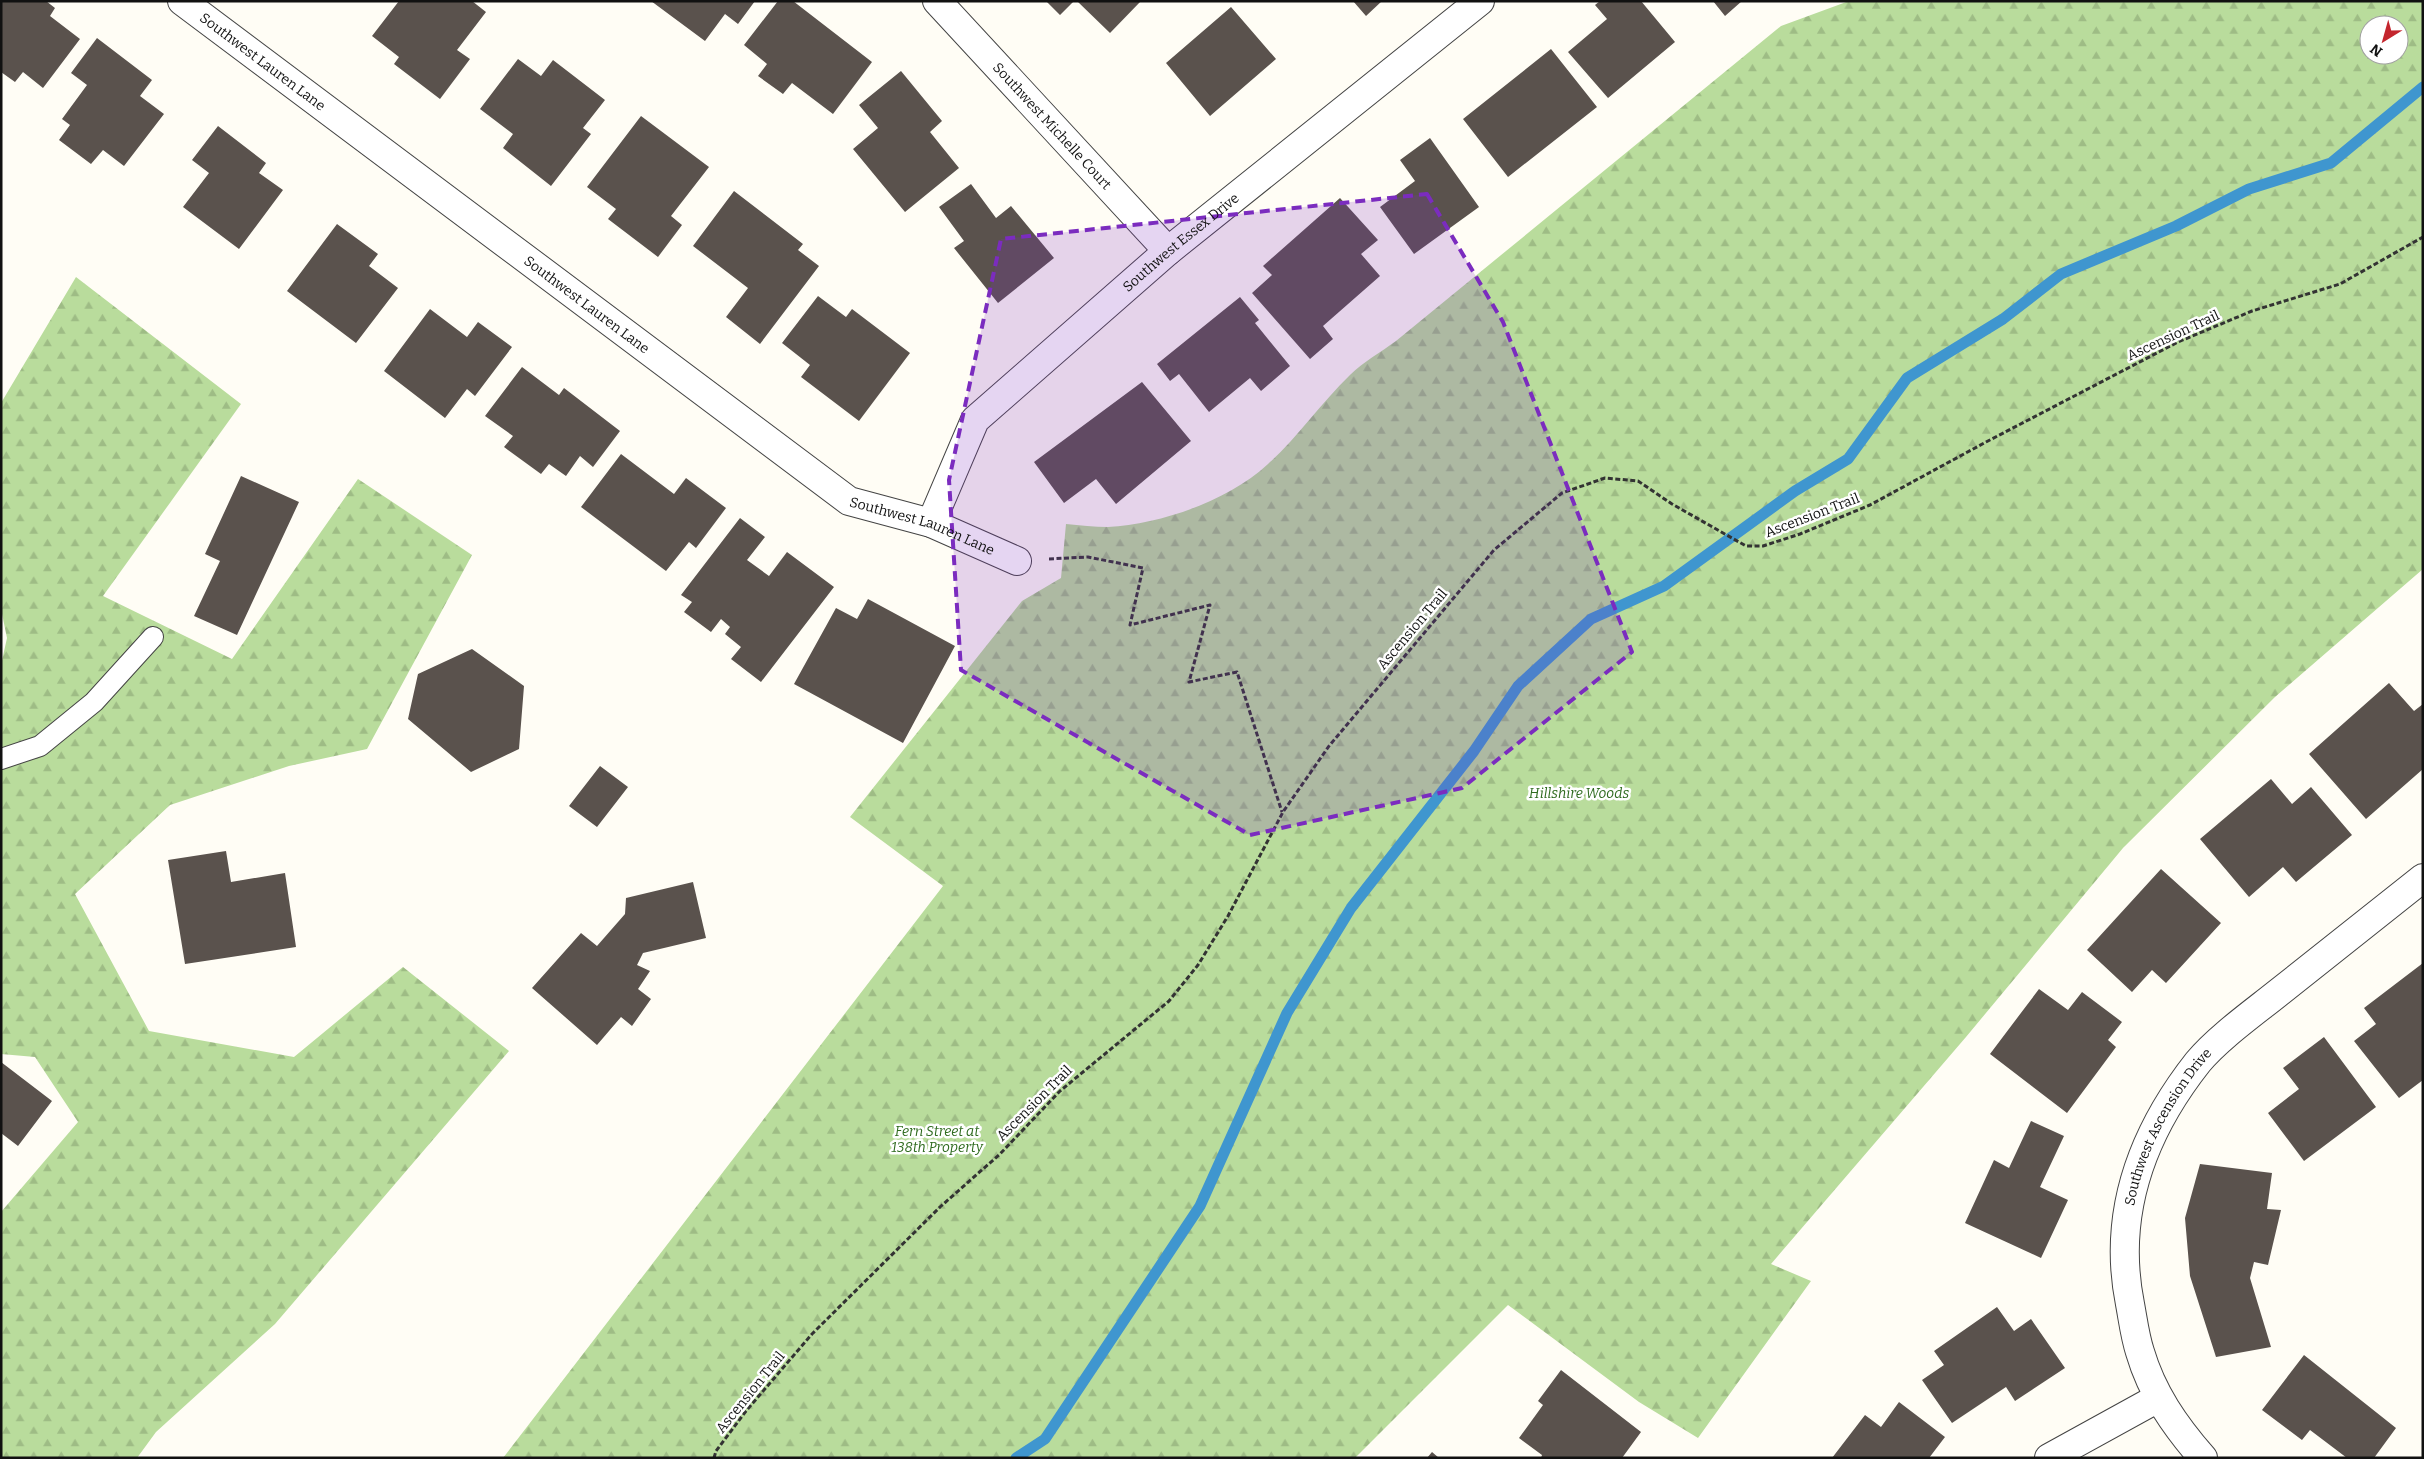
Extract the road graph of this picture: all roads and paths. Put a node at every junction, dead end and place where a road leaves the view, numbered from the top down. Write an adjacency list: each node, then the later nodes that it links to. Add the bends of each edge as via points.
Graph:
1 (182, 1): 6 (street, Southwest Lauren Lane, via 849,501)
2 (937, 1): 5 (street, Southwest Michelle Court)
3 (1480, 1): 5 (street, Southwest Essex Drive)
4 (2423, 236): 10 (path, Ascension Trail, via 2340,284 2252,311 2178,342 1870,505 1763,546 1746,546 1638,482 1605,478 1562,493 1494,550 1329,746)
5 (1168, 251): 6 (street, Southwest Essex Drive, via 976,420)
6 (931, 523): 7 (street, Southwest Lauren Lane)
7 (1017, 561): 10 (path, via 1088,557 1143,568 1130,625 1210,605 1189,682 1237,672)
8 (153, 638): 9 (lane, via 94,702 40,746)
9 (1, 759)
10 (1282, 812): 13 (path, Ascension Trail, via 1228,916 1198,966 1169,1001 1060,1091 1000,1154 940,1207 812,1334 746,1412)
11 (2423, 878): 12 (street, Southwest Ascension Drive, via 2244,1020 2199,1061 2170,1104 2142,1155 2127,1215 2127,1289 2139,1352)
12 (2158, 1398): 14 (street); 15 (street, Southwest Ascension Drive, via 2181,1433)
13 (714, 1458)
14 (2049, 1458)
15 (2203, 1458)

